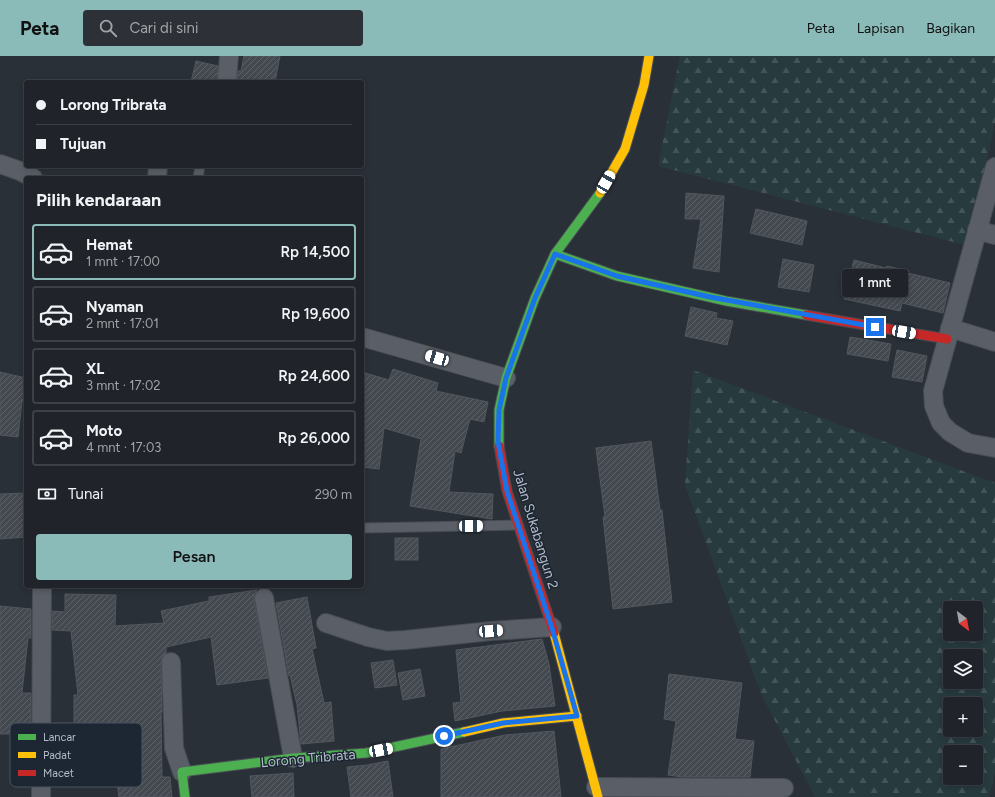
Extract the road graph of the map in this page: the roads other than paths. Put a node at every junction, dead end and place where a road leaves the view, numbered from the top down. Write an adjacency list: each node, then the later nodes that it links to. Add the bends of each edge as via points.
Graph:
1 (229, 56): 3 (street)
2 (649, 56): 9 (street, Jalan Sukabangun 2, via 644,85 625,149 600,192)
3 (228, 80)
4 (0, 164): 6 (street)
5 (995, 167): 7 (street)
6 (29, 176)
7 (977, 230): 8 (street); 10 (street)
8 (995, 235)
9 (555, 254): 10 (street, via 617,276 726,301); 13 (street, Jalan Sukabangun 2, via 535,298)
10 (949, 333): 12 (street); 14 (street, via 933,391 934,406 940,423 968,443)
11 (364, 338): 13 (street)
12 (995, 342)
13 (506, 378): 15 (street, Jalan Sukabangun 2, via 499,410 498,442 507,491)
14 (995, 448)
15 (518, 525): 16 (lane); 20 (street, Jalan Sukabangun 2)
16 (364, 528)
17 (42, 588): 23 (street)
18 (264, 598): 24 (street)
19 (326, 623): 20 (street, via 386,641)
20 (552, 628): 22 (street, Jalan Sukabangun 2)
21 (171, 662): 25 (street, via 174,748)
22 (577, 716): 24 (street, Lorong Tribrata, via 503,723 366,753); 28 (street, Jalan Sukabangun 2)
23 (41, 723)
24 (293, 758): 25 (street, Lorong Tribrata)
25 (182, 772): 30 (street)
26 (41, 787): 29 (street)
27 (784, 788): 28 (street)
28 (597, 792)
29 (41, 797)
30 (185, 797)

